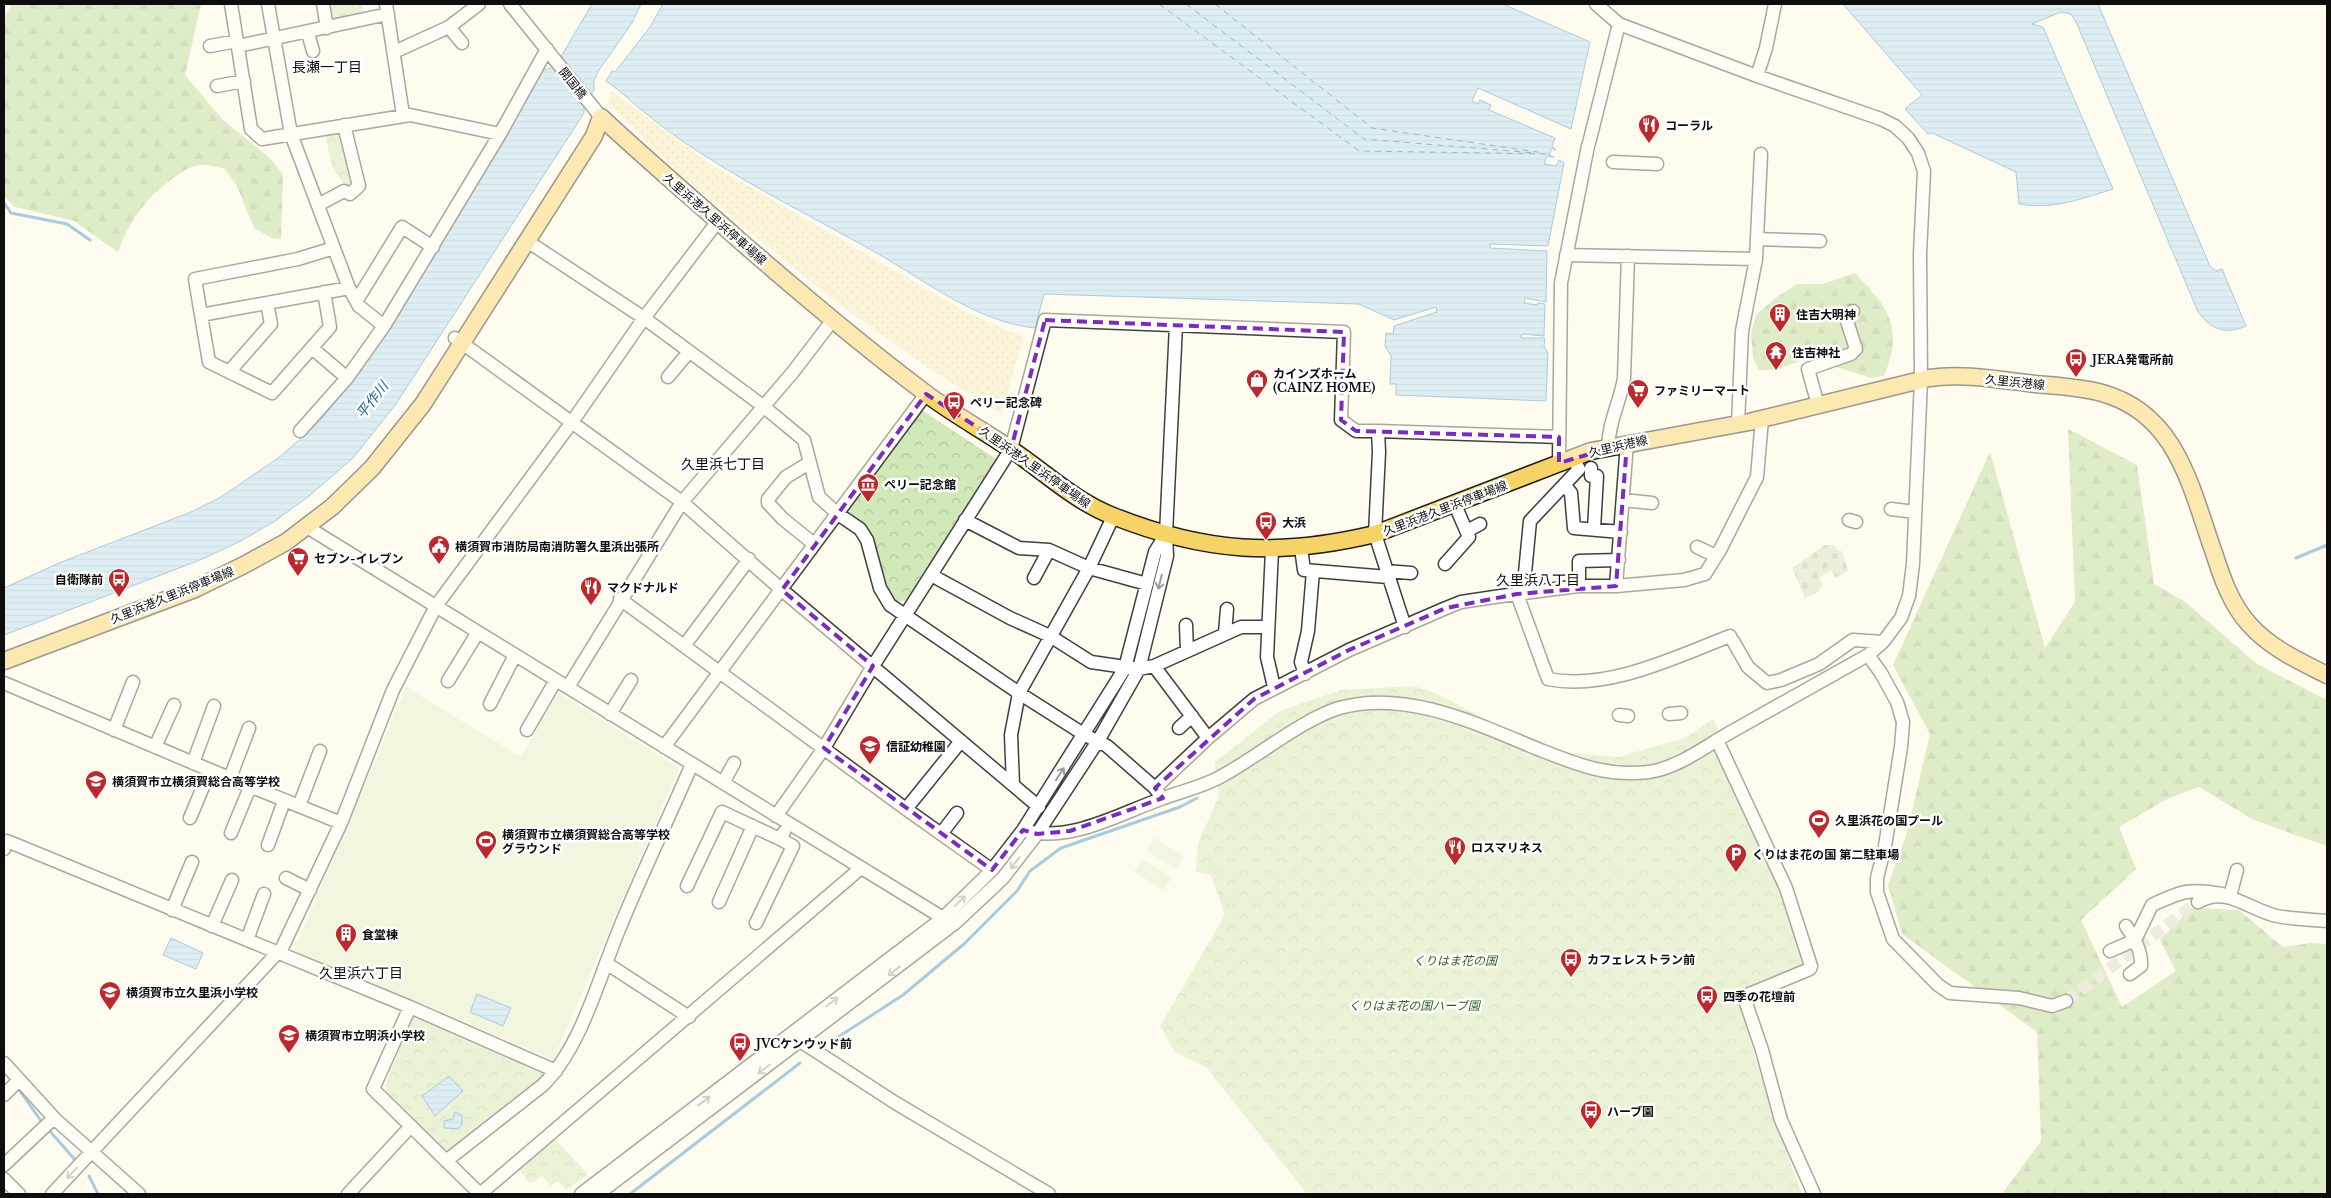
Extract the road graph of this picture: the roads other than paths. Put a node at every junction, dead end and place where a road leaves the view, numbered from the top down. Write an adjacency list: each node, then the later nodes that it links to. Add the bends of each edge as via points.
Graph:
1 (231, 4): 15 (street)
2 (268, 4): 13 (street)
3 (323, 4): 11 (street)
4 (479, 4): 10 (street)
5 (510, 4): 19 (street, 開国橋)
6 (1596, 4): 9 (street)
7 (1775, 4): 20 (street)
8 (387, 9): 11 (street); 18 (street)
9 (1618, 24): 20 (street); 38 (street)
10 (448, 27): 14 (street); 18 (street)
11 (327, 28): 12 (street)
12 (308, 33): 13 (street); 17 (street)
13 (274, 40): 15 (street); 26 (street)
14 (462, 43)
15 (238, 44): 16 (street); 21 (street)
16 (210, 46)
17 (312, 51)
18 (394, 52): 24 (street)
19 (550, 54): 23 (street, 開国橋); 27 (street)
20 (1757, 76): 57 (street, via 1896,126 1918,152 1924,170 1920,254)
21 (244, 81): 22 (street); 26 (street, via 242,107 252,129 262,139)
22 (217, 86)
23 (597, 112): 32 (main road, 久里浜港久里浜停車場線); 34 (main road, 久里浜港久里浜停車場線, via 594,136); 51 (main road, 久里浜港久里浜停車場線)
24 (402, 115): 25 (street); 27 (street)
25 (344, 125): 26 (street); 31 (street, via 359,186 350,194 344,191)
26 (291, 134): 31 (street)
27 (500, 134): 36 (street)
28 (1761, 154): 33 (street)
29 (1613, 162): 30 (street)
30 (1657, 164)
31 (318, 205): 37 (street)
32 (718, 221): 47 (street); 48 (main road, 久里浜港久里浜停車場線)
33 (1757, 239): 35 (street); 40 (street)
34 (527, 241): 47 (street); 51 (main road, 久里浜港久里浜停車場線)
35 (1820, 241)
36 (433, 247): 43 (street, via 402,227); 50 (street)
37 (334, 248): 41 (street); 46 (street, via 298,259 195,279)
38 (1566, 255): 39 (street); 66 (street, via 1561,283)
39 (1628, 256): 40 (street); 68 (street, via 1624,378 1612,416)
40 (1756, 259): 63 (street, via 1742,331)
41 (349, 288): 42 (street); 43 (street)
42 (324, 292): 44 (street); 52 (street, via 330,327)
43 (357, 300): 50 (street, via 359,306)
44 (267, 303): 46 (street); 54 (street, via 271,324)
45 (1853, 311): 59 (street, via 1845,315 1856,350 1808,369)
46 (200, 315): 54 (street, via 210,362)
47 (644, 318): 53 (street); 62 (street)
48 (832, 321): 58 (main road, 久里浜港久里浜停車場線); 60 (street, via 794,372)
49 (1176, 325): 64 (street, via 1344,332 1341,420 1356,431); 69 (street, via 1045,320); 87 (street)
50 (384, 326): 56 (street)
51 (459, 340): 62 (street); 84 (main road, 久里浜港久里浜停車場線, via 423,404 391,445 352,488); 122 (main road, 久里浜港久里浜停車場線, via 390,434 350,477 301,520 242,556 201,574)
52 (312, 348): 54 (street, via 272,393); 56 (street)
53 (688, 353): 55 (street); 60 (street)
54 (228, 372)
55 (668, 377)
56 (348, 378): 65 (street)
57 (1921, 380): 59 (main road, 久里浜港線); 79 (street); 133 (main road, 久里浜港線, via 1959,376 2085,390 2113,397 2144,415 2167,438 2180,460 2226,588 2241,613 2277,648)
58 (926, 394): 69 (main road, 久里浜港久里浜停車場線); 80 (street)
59 (1818, 405): 61 (main road, 久里浜港線)
60 (763, 406): 71 (street, via 804,440); 75 (street)
61 (1762, 419): 63 (main road, 久里浜港線); 95 (street, via 1757,477)
62 (572, 422): 75 (street); 111 (street)
63 (1738, 424): 67 (main road, 久里浜港線)
64 (1378, 431): 66 (street); 88 (street, via 1380,452)
65 (300, 432)
66 (1559, 438): 70 (street)
67 (1627, 443): 68 (main road, 久里浜港線); 74 (street)
68 (1608, 447): 70 (main road, 久里浜港線)
69 (1011, 449): 81 (main road, 久里浜港久里浜停車場線, via 1074,495); 82 (street)
70 (1566, 461): 73 (street, via 1579,469); 77 (main road, 久里浜港久里浜停車場線)
71 (809, 462): 80 (street, via 819,497); 90 (street, via 786,477 768,503)
72 (1591, 468): 85 (street, via 1591,476 1597,476)
73 (1565, 486): 85 (street, via 1571,494 1574,528); 109 (street, via 1530,521)
74 (1623, 500): 76 (street); 86 (street)
75 (682, 502): 96 (street); 110 (street)
76 (1652, 503)
77 (1456, 505): 88 (main road, 久里浜港久里浜停車場線); 89 (street)
78 (1892, 509): 79 (street)
79 (1915, 512): 120 (street, via 1909,596 1901,618)
80 (838, 514): 90 (street); 113 (street, via 860,529 867,540 886,600)
81 (1114, 517): 87 (main road, 久里浜港久里浜停車場線); 99 (street)
82 (965, 520): 93 (street, via 1019,548); 103 (street)
83 (1480, 524): 89 (street, via 1467,531)
84 (307, 527): 111 (street); 126 (main road, 久里浜港久里浜停車場線, via 261,557 195,589)
85 (1594, 529): 86 (street)
86 (1621, 532): 97 (street)
87 (1166, 534): 94 (main road, 久里浜港久里浜停車場線, via 1227,547); 105 (street, via 1155,552); 130 (street, one-way to 130, via 1167,556)
88 (1375, 534): 92 (main road, 久里浜港久里浜停車場線); 102 (street)
89 (1469, 537): 98 (street)
90 (814, 544): 108 (street)
91 (1698, 547): 95 (street)
92 (1302, 548): 94 (main road, 久里浜港久里浜停車場線); 100 (street, via 1304,570)
93 (1049, 550): 99 (street); 104 (street)
94 (1272, 550): 115 (street)
95 (1716, 556): 107 (street, via 1705,574 1684,580)
96 (749, 559): 108 (street); 121 (street)
97 (1618, 560): 106 (street, via 1579,561); 107 (street)
98 (1445, 564)
99 (1089, 568): 105 (street); 119 (street)
100 (1313, 571): 102 (street); 132 (street, via 1308,631 1301,662)
101 (1411, 573): 102 (street)
102 (1387, 574): 116 (street)
103 (931, 575): 113 (street); 119 (street)
104 (1034, 578)
105 (1147, 584): 129 (street)
106 (1579, 586): 107 (street); 109 (street)
107 (1616, 586)
108 (782, 590): 127 (street); 131 (street)
109 (1520, 594): 116 (street, via 1461,602); 120 (street, via 1548,679 1560,681 1585,681 1650,668 1731,638 1748,666 1767,683 1819,664 1853,640)
110 (620, 599): 121 (street); 139 (street)
111 (436, 606): 117 (street); 176 (street, via 393,690)
112 (1228, 609): 118 (street)
113 (905, 617): 127 (street); 141 (street)
114 (1186, 625): 123 (street)
115 (1268, 627): 118 (street, via 1241,627); 140 (street, via 1267,657)
116 (1405, 627): 132 (street, via 1349,650)
117 (478, 632): 124 (street); 138 (street)
118 (1225, 633): 123 (street)
119 (1050, 636): 129 (street, via 1091,662); 141 (street)
120 (1883, 642): 125 (street)
121 (684, 646): 131 (street)
122 (4, 650)
123 (1187, 651): 128 (street)
124 (515, 655): 134 (street); 142 (street)
125 (1868, 656): 153 (street); 210 (street, via 1898,702 1903,722 1877,878 1877,892 1893,940 1950,993 2019,998 2052,1006)
126 (4, 661)
127 (873, 666): 154 (street); 158 (street)
128 (1154, 666): 130 (street); 146 (street)
129 (1125, 668): 130 (street); 151 (street)
130 (1139, 669): 155 (street)
131 (720, 672): 157 (street); 158 (street)
132 (1305, 674): 140 (street)
133 (2327, 675)
134 (556, 680): 139 (street); 150 (street)
135 (631, 680): 145 (street)
136 (4, 682): 149 (street)
137 (133, 682): 149 (street)
138 (448, 682)
139 (568, 687): 145 (street)
140 (1274, 687): 152 (street, via 1254,699)
141 (1019, 693): 151 (street); 166 (street, via 1011,735)
142 (490, 704)
143 (174, 705): 156 (street)
144 (214, 706): 160 (street)
145 (610, 714): 157 (street)
146 (1192, 716): 148 (street); 152 (street)
147 (248, 728): 164 (street)
148 (1179, 728)
149 (114, 730): 156 (street)
150 (526, 730)
151 (1084, 735): 155 (street); 171 (street, one-way to 151)
152 (1208, 738): 168 (street)
153 (1717, 740): 168 (street, via 1687,758 1652,771 1614,773 1585,768 1426,707 1382,702 1338,709 1206,784); 232 (street, via 1786,888 1811,966 1747,995 1745,1000 1782,1120)
154 (962, 741): 166 (street); 172 (street)
155 (1098, 741): 168 (street); 182 (street)
156 (156, 747): 160 (street)
157 (664, 747): 162 (street)
158 (824, 748): 172 (street); 174 (street)
159 (320, 751): 170 (street)
160 (193, 763): 163 (street)
161 (734, 763): 165 (street)
162 (692, 764): 165 (street); 208 (street)
163 (210, 770): 164 (street); 175 (street)
164 (230, 778): 167 (street)
165 (723, 783): 174 (street)
166 (1013, 784): 171 (street)
167 (250, 787): 169 (street); 180 (street)
168 (1159, 793): 182 (street, via 1108,820 1070,831)
169 (284, 801): 170 (street); 184 (street)
170 (299, 806): 176 (street)
171 (1039, 807): 179 (street)
172 (906, 809): 181 (street)
173 (958, 813): 181 (street)
174 (776, 816): 177 (street)
175 (190, 818)
176 (341, 823): 193 (street)
177 (790, 824): 183 (street); 187 (street)
178 (753, 826): 183 (street); 192 (street, via 722,812); 196 (street)
179 (1023, 830): 182 (street); 188 (street)
180 (231, 833)
181 (941, 834): 188 (street)
182 (1037, 834): 213 (street, one-way to 213, via 1003,878 955,923)
183 (780, 839): 200 (street, via 794,846)
184 (268, 845)
185 (4, 848): 198 (street, via 7,841)
186 (192, 862): 198 (street)
187 (861, 868): 199 (street); 212 (street)
188 (992, 870): 199 (street, one-way to 188)
189 (2237, 870): 195 (street)
190 (286, 878): 193 (street)
191 (232, 880): 202 (street)
192 (687, 886)
193 (310, 890): 207 (street, via 282,948)
194 (264, 894): 204 (street)
195 (2226, 896): 197 (street, via 2206,897); 201 (street, via 2278,916); 205 (street, via 2189,890 2152,905)
196 (718, 902)
197 (2198, 902)
198 (172, 910): 202 (street)
199 (943, 918): 213 (street, one-way to 199)
200 (756, 922)
201 (2327, 922)
202 (212, 926): 204 (street)
203 (2126, 926): 205 (street)
204 (247, 940): 207 (street)
205 (2135, 940): 206 (street); 209 (street, via 2142,958 2141,966)
206 (2110, 951)
207 (276, 953): 211 (street); 220 (street)
208 (606, 963): 212 (street); 215 (street, via 576,1036)
209 (2130, 974)
210 (2066, 1001)
211 (410, 1007): 215 (street); 219 (street, via 373,1089)
212 (689, 1017): 228 (street)
213 (795, 1038): 229 (street, one-way to 213); 230 (street, one-way to 230); 231 (street, via 909,1111)
214 (4, 1063): 216 (street)
215 (556, 1071): 221 (street)
216 (18, 1081): 217 (street); 218 (street)
217 (4, 1095)
218 (54, 1118): 220 (street); 222 (street)
219 (411, 1126): 221 (street); 227 (street)
220 (92, 1153): 224 (street, one-way to 224); 226 (street)
221 (446, 1161): 228 (street)
222 (4, 1165)
223 (4, 1179): 225 (street)
224 (59, 1192)
225 (19, 1194)
226 (139, 1194)
227 (348, 1194)
228 (480, 1194)
229 (581, 1194)
230 (598, 1194)
231 (1049, 1194)
232 (1814, 1194)

